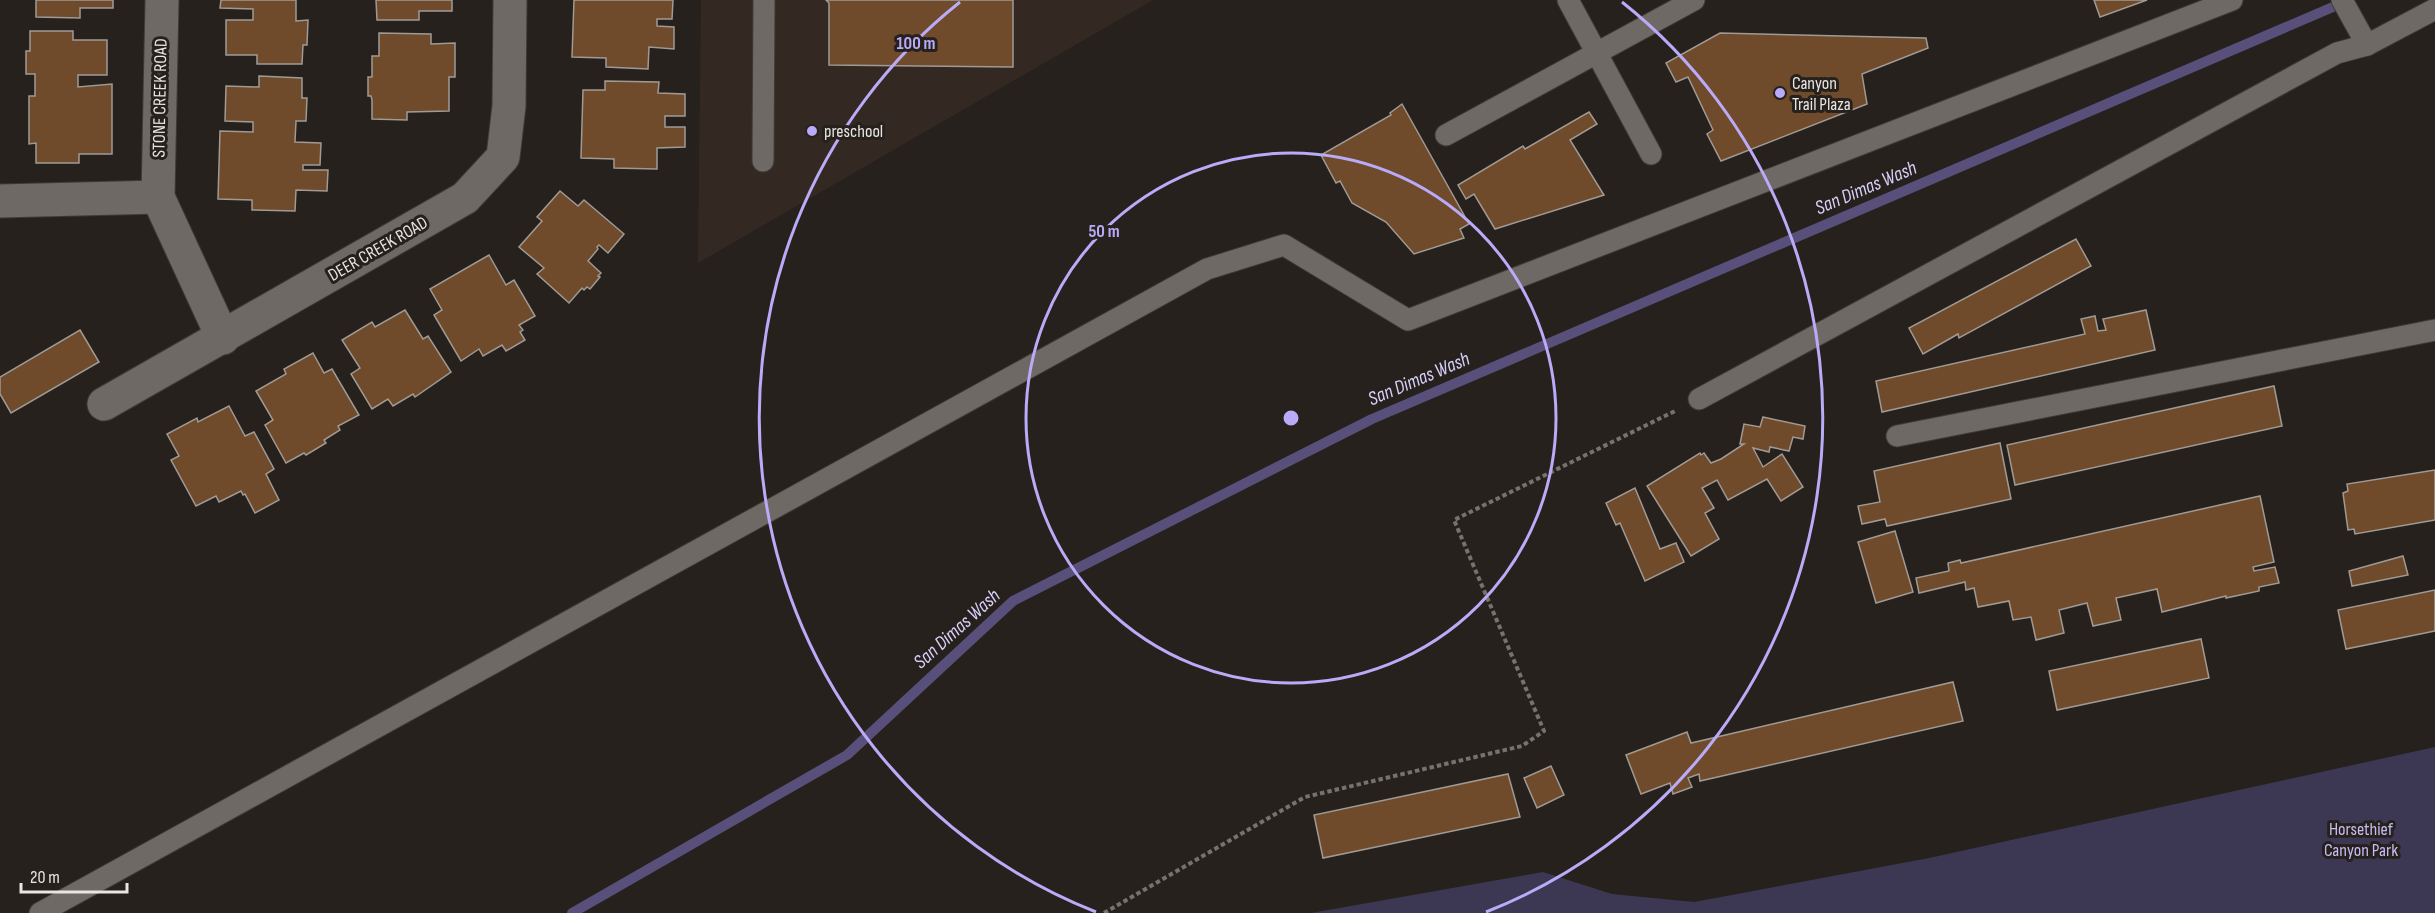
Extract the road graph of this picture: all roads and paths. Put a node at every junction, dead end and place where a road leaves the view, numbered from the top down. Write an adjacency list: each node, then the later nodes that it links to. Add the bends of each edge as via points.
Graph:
1 (162, 0): 14 (street, STONE CREEK ROAD)
2 (510, 0): 17 (street, DEER CREEK ROAD, via 509,106 503,157 465,198)
3 (764, 0): 13 (lane)
4 (1568, 0): 10 (lane)
5 (1694, 0): 10 (lane)
6 (2232, 0): 21 (lane, via 1408,320 1284,244 1207,269)
7 (2342, 0): 9 (lane)
8 (2435, 9): 9 (lane)
9 (2367, 45): 18 (lane, via 2337,53)
10 (1597, 53): 11 (lane); 12 (lane)
11 (1446, 135)
12 (1651, 154)
13 (763, 161)
14 (158, 197): 15 (street); 17 (street)
15 (0, 201)
16 (2435, 330): 20 (lane)
17 (223, 338): 19 (street, DEER CREEK ROAD)
18 (1700, 399): 22 (path, via 1454,520 1544,731 1522,747 1305,797)
19 (104, 404)
20 (1897, 436)
21 (40, 913)
22 (1104, 913)

